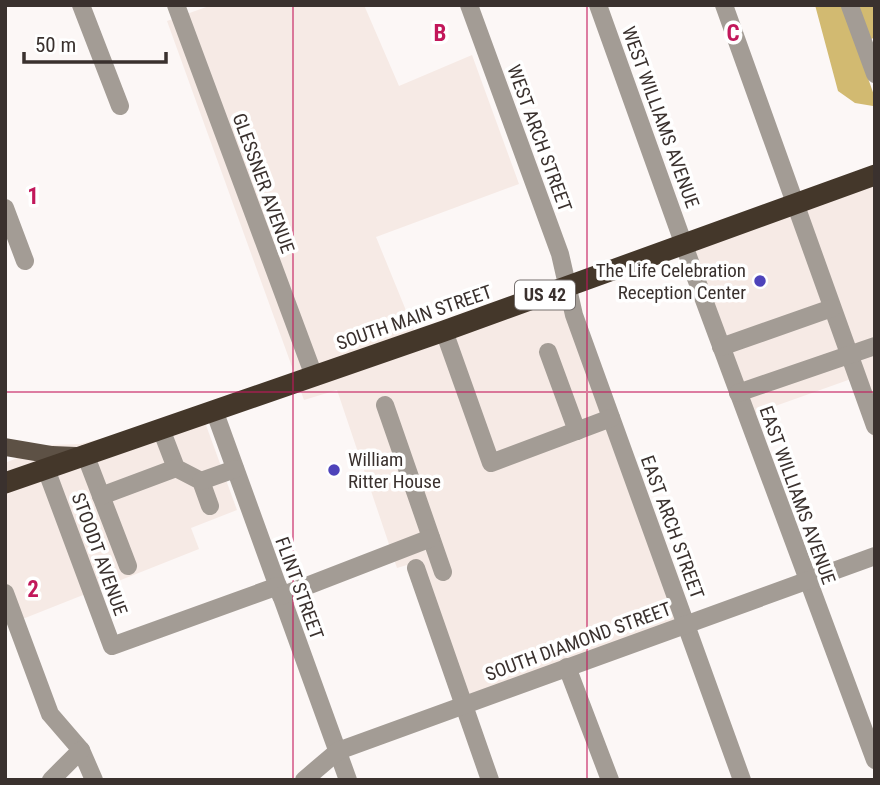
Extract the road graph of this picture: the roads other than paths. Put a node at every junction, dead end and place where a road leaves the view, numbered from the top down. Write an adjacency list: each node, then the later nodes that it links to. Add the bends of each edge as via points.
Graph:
1 (81, 5): 8 (street)
2 (176, 5): 21 (street, GLESSNER AVENUE)
3 (469, 5): 14 (street, WEST ARCH STREET, via 561,254)
4 (598, 5): 12 (street, WEST WILLIAMS AVENUE)
5 (724, 5): 10 (street)
6 (850, 6): 7 (street)
7 (875, 74)
8 (120, 106)
9 (875, 175): 10 (highway, SOUTH MAIN STREET / US 42)
10 (795, 204): 12 (highway, SOUTH MAIN STREET / US 42); 15 (street)
11 (5, 208): 13 (street)
12 (685, 244): 14 (highway, SOUTH MAIN STREET / US 42); 18 (street, EAST WILLIAMS AVENUE)
13 (25, 261)
14 (567, 287): 16 (highway, SOUTH MAIN STREET / US 42); 25 (street, EAST ARCH STREET)
15 (832, 308): 18 (street); 20 (street)
16 (444, 331): 21 (highway, SOUTH MAIN STREET / US 42); 28 (street, via 491,463)
17 (875, 346): 20 (street)
18 (721, 347): 22 (street, EAST WILLIAMS AVENUE)
19 (548, 352): 28 (street)
20 (849, 355): 22 (street); 26 (street)
21 (314, 376): 24 (highway, SOUTH MAIN STREET / US 42)
22 (738, 393): 43 (street, EAST WILLIAMS AVENUE)
23 (385, 405): 38 (street)
24 (214, 410): 27 (highway, SOUTH MAIN STREET / US 42); 33 (street, FLINT STREET)
25 (611, 418): 28 (street); 46 (street, EAST ARCH STREET)
26 (875, 426)
27 (161, 429): 30 (highway, SOUTH MAIN STREET / US 42); 31 (street)
28 (577, 431)
29 (5, 447): 30 (main road, US 42)
30 (83, 455): 32 (highway, SOUTH MAIN STREET); 36 (street)
31 (176, 468): 34 (street); 36 (street)
32 (46, 469): 35 (highway, SOUTH MAIN STREET); 44 (street, STOODT AVENUE, via 112,646)
33 (235, 469): 34 (street); 44 (street, FLINT STREET)
34 (201, 481): 37 (street)
35 (5, 483)
36 (101, 496): 40 (street)
37 (209, 506)
38 (431, 538): 42 (street); 44 (street)
39 (875, 556): 43 (street, SOUTH DIAMOND STREET)
40 (128, 566)
41 (416, 568): 48 (street)
42 (443, 572)
43 (807, 581): 46 (street, SOUTH DIAMOND STREET); 51 (street, EAST WILLIAMS AVENUE)
44 (279, 591): 50 (street, FLINT STREET)
45 (5, 593): 49 (street, via 50,714)
46 (686, 624): 47 (street, SOUTH DIAMOND STREET); 58 (street, EAST ARCH STREET)
47 (567, 667): 48 (street, SOUTH DIAMOND STREET); 57 (street)
48 (464, 705): 50 (street, SOUTH DIAMOND STREET); 56 (street)
49 (81, 750): 52 (street); 53 (street)
50 (338, 751): 54 (street, SOUTH DIAMOND STREET); 55 (street, FLINT STREET)
51 (875, 760)
52 (51, 780)
53 (94, 780)
54 (304, 780)
55 (348, 780)
56 (490, 780)
57 (610, 780)
58 (742, 780)

